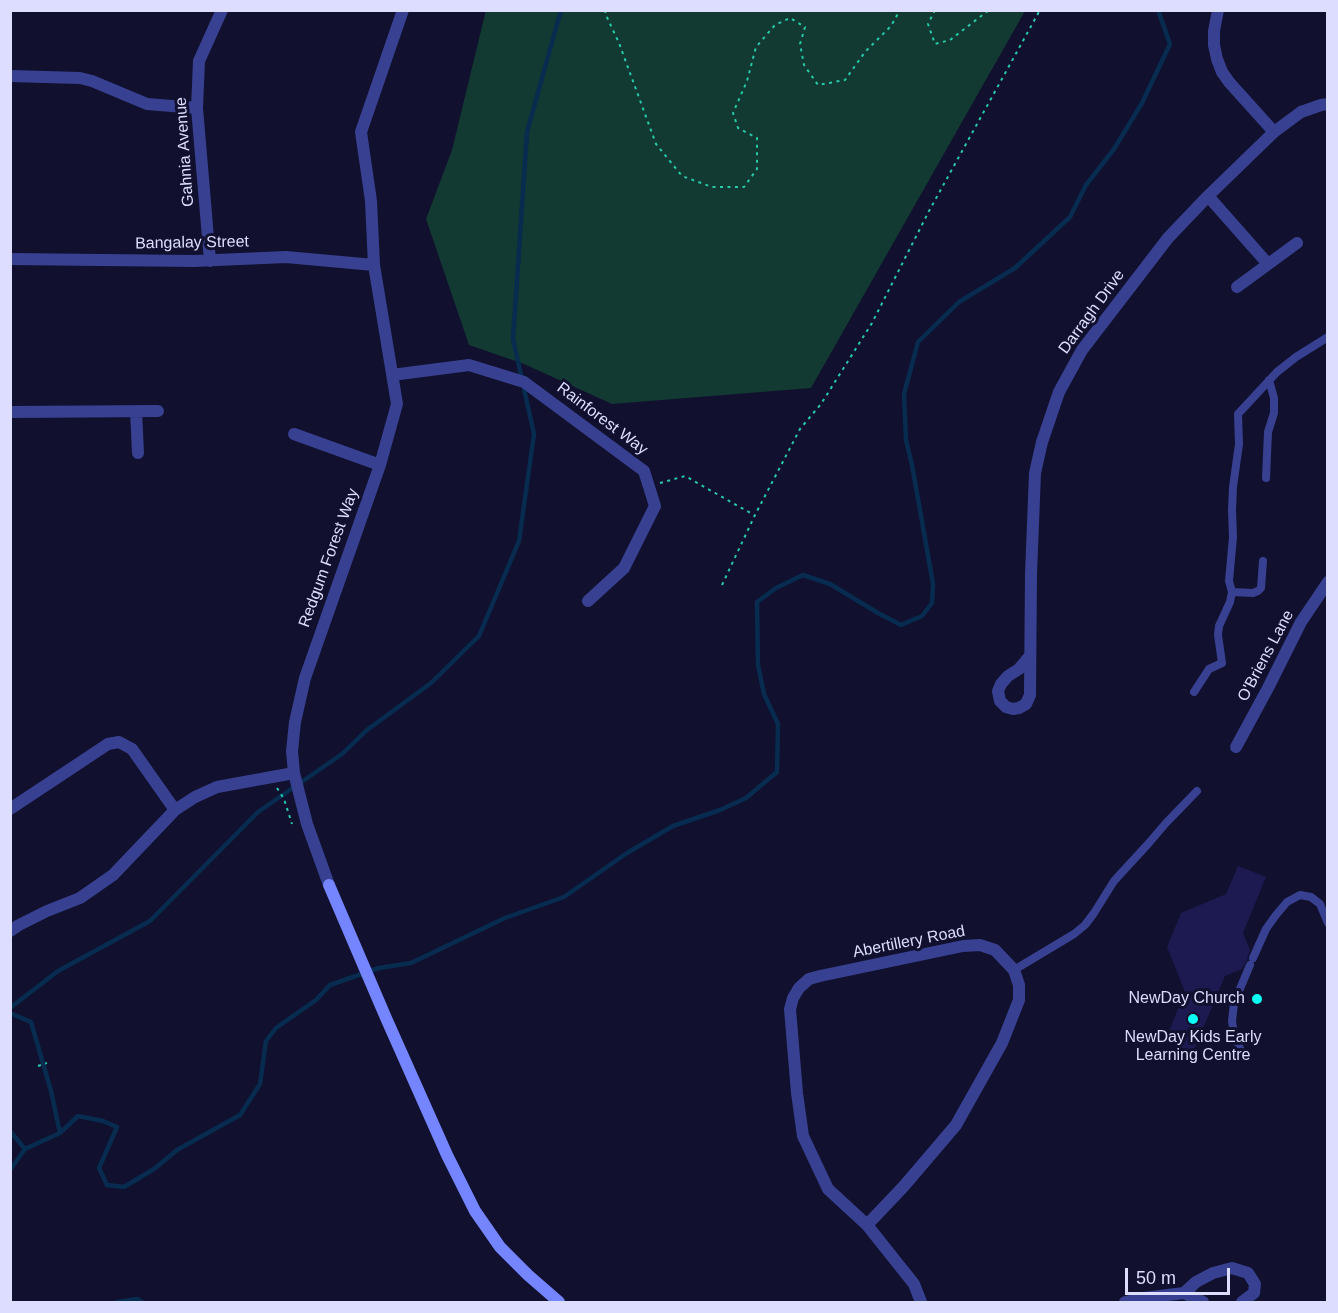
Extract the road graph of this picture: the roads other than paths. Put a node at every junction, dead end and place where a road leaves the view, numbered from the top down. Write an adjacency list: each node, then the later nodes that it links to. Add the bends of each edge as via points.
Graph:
1 (222, 10): 6 (street, Gahnia Avenue, via 199,61)
2 (402, 10): 12 (street, Redgum Forest Way, via 361,132)
3 (1218, 10): 7 (street, via 1214,45 1222,72)
4 (10, 76): 6 (street, via 80,78 147,104)
5 (1328, 104): 7 (street, Darragh Drive, via 1301,112)
6 (197, 108): 11 (street, Gahnia Avenue)
7 (1274, 132): 8 (street, Darragh Drive)
8 (1208, 196): 13 (street); 29 (street, Darragh Drive, via 1168,238 1082,350 1059,392 1035,473)
9 (1297, 243): 13 (street)
10 (10, 259): 11 (street, Bangalay Street)
11 (210, 261): 12 (street, Bangalay Street, via 286,257)
12 (374, 264): 16 (street, Redgum Forest Way)
13 (1268, 264): 14 (street)
14 (1238, 287)
15 (1328, 337): 17 (lane)
16 (392, 375): 23 (street, Redgum Forest Way, via 397,404); 28 (street, Rainforest Way, via 469,365 525,382 644,471 655,506 624,568)
17 (1269, 380): 24 (lane, via 1274,413 1268,432); 27 (lane, via 1238,414 1229,581)
18 (136, 411): 19 (street); 20 (street); 22 (street)
19 (158, 411)
20 (10, 412)
21 (294, 434): 23 (street)
22 (138, 453)
23 (380, 465): 32 (street, Redgum Forest Way, via 305,678 292,752)
24 (1266, 478)
25 (1263, 561): 27 (lane, via 1258,591)
26 (1328, 582): 31 (street, O'Briens Lane, via 1301,622)
27 (1232, 592): 30 (lane, via 1219,626 1221,663 1209,669)
28 (588, 601)
29 (1030, 656)
30 (1194, 692)
31 (1236, 747)
32 (294, 773): 35 (street, via 217,787); 42 (street, Redgum Forest Way, via 329,885 475,1211 501,1247)
33 (1197, 791): 38 (lane, via 1114,881 1085,925)
34 (10, 809): 35 (street, via 108,744 119,742 132,749)
35 (175, 810): 37 (street, via 113,875 80,898)
36 (1328, 923): 39 (lane, via 1320,904 1300,895 1276,915 1234,1003 1234,1034)
37 (10, 931)
38 (1014, 970): 40 (street, via 1019,1000 1002,1043 956,1125); 40 (street, Abertillery Road, via 995,951 980,945 963,946 809,979 793,998 790,1009 803,1136 828,1189)
39 (1241, 1051)
40 (867, 1225): 43 (street, Abertillery Road, via 914,1284)
41 (1184, 1293): 44 (street); 45 (street); 46 (street, via 1204,1277 1232,1268 1248,1273 1255,1284 1254,1293)
42 (559, 1302)
43 (921, 1302)
44 (1125, 1302)
45 (1203, 1302)
46 (1242, 1302)

